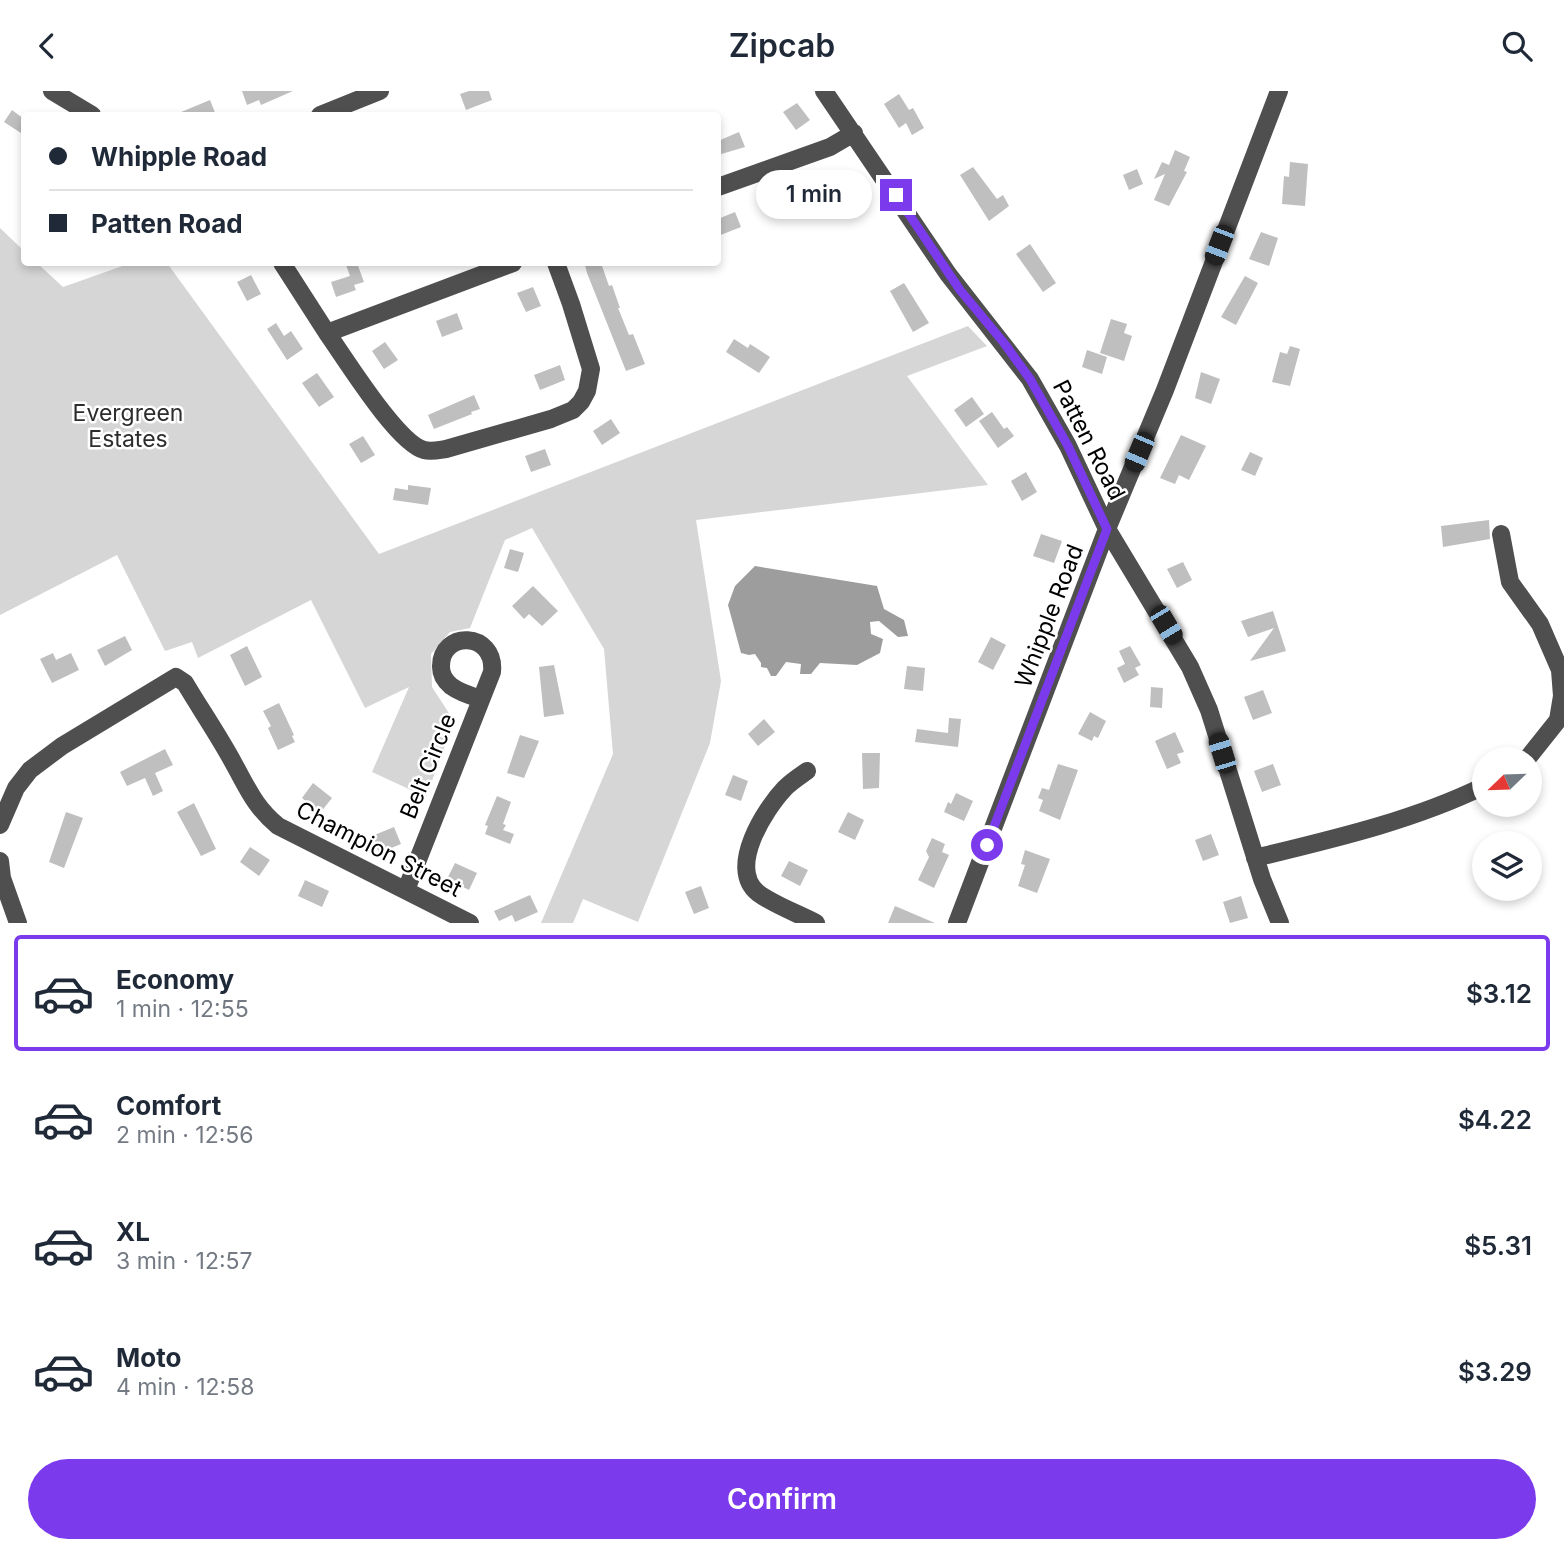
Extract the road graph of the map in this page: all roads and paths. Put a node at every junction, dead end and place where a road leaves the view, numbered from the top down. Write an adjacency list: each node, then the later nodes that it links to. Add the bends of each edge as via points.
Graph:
1 (52, 91): 5 (street)
2 (380, 91): 6 (street)
3 (824, 91): 7 (street, Patten Road)
4 (1279, 91): 13 (street, Whipple Road)
5 (87, 112)
6 (328, 112)
7 (854, 134): 8 (street); 13 (street, Patten Road, via 948,274 1030,379)
8 (721, 186)
9 (284, 266): 12 (street)
10 (505, 266): 12 (street)
11 (557, 266): 12 (street, via 591,369 581,402 551,419 446,449 421,449 397,429)
12 (327, 333)
13 (1107, 529): 20 (street, Patten Road, via 1200,688); 26 (street, Whipple Road)
14 (1501, 534): 16 (street, via 1510,582 1540,624 1560,670 1558,720)
15 (481, 699): 22 (street, Belt Circle)
16 (1537, 747)
17 (807, 771): 25 (street, via 772,803 745,862 746,874 758,892)
18 (1472, 791): 20 (street, via 1409,817)
19 (0, 825): 22 (street, Champion Street, via 16,788 30,770 176,677 185,683 261,813 299,839)
20 (1255, 859): 27 (street, Patten Road)
21 (0, 861): 23 (street)
22 (406, 890): 24 (street, Champion Street)
23 (18, 923)
24 (470, 923)
25 (816, 923)
26 (957, 923)
27 (1280, 923)

